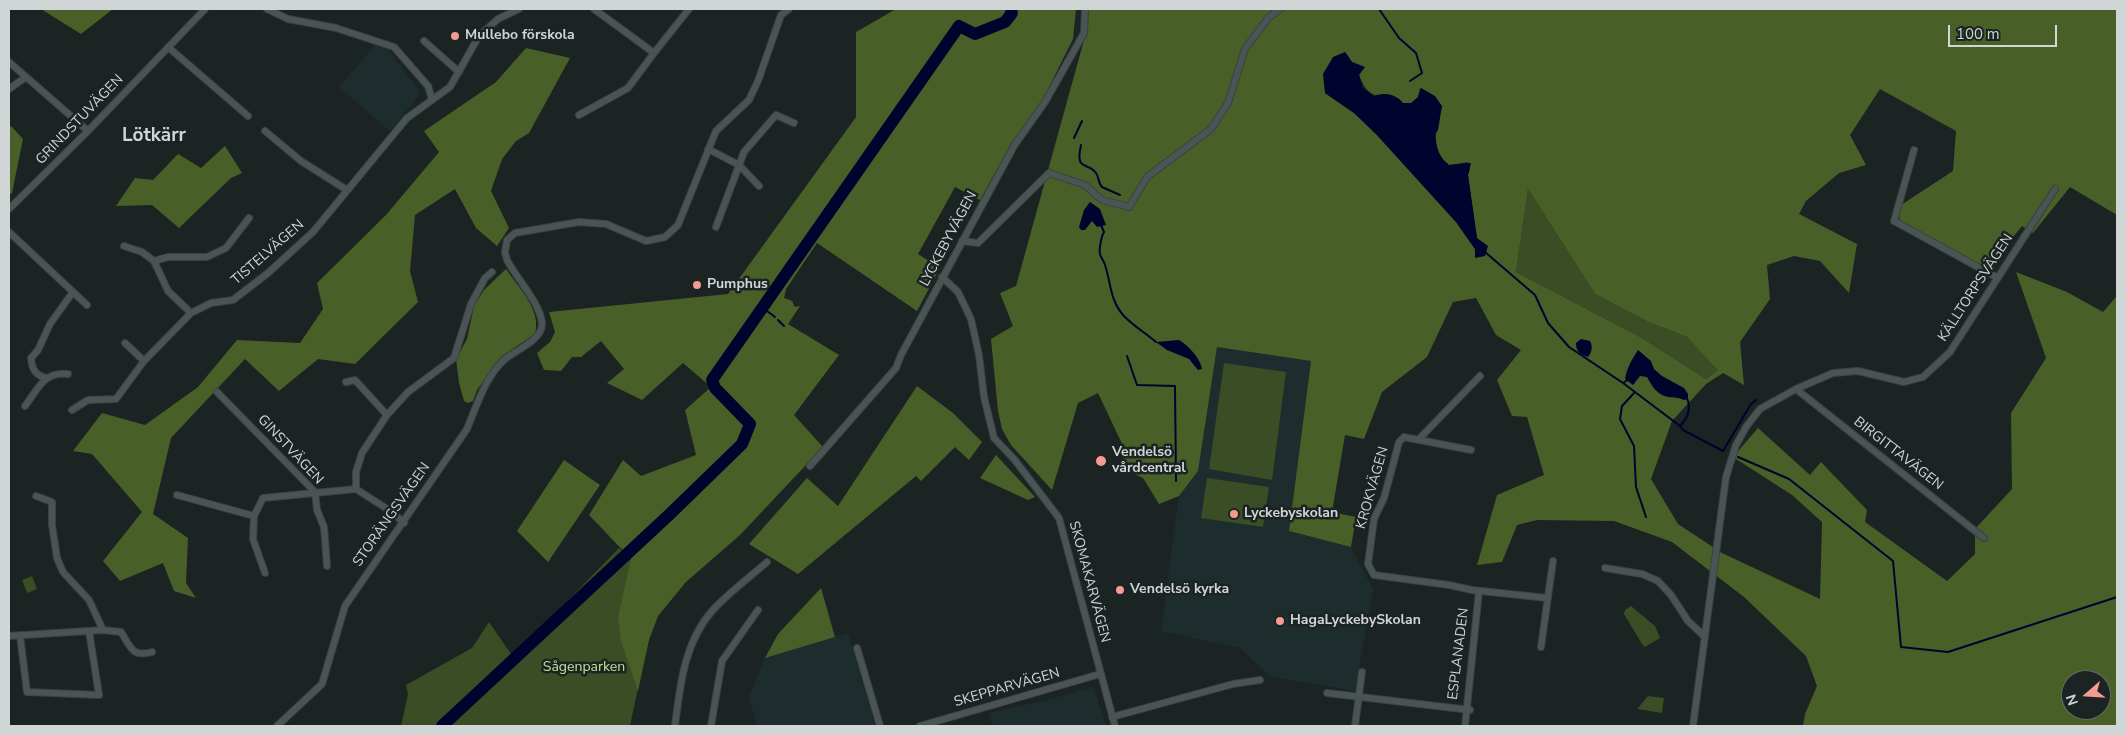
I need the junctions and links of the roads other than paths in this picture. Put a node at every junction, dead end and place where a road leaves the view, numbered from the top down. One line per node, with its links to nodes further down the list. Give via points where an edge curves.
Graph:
1 (205, 9): 10 (street, GRINDSTUVÄGEN)
2 (267, 9): 16 (street, via 288,19 336,28 394,47 428,86)
3 (519, 9): 13 (street, TISTELVÄGEN, via 498,19 478,36)
4 (594, 9): 11 (street)
5 (689, 9): 11 (street)
6 (789, 9): 22 (street, via 781,15 749,100 716,131)
7 (1085, 9): 32 (street, LYCKEBYVÄGEN, via 1084,33 1045,102 1014,146)
8 (1280, 9): 32 (street, via 1268,18 1245,49 1228,103 1211,129 1147,177 1129,207 1102,200 1085,185 1049,173 978,243)
9 (424, 41): 13 (street)
10 (168, 47): 17 (street); 20 (street, GRINDSTUVÄGEN)
11 (654, 53): 18 (street, via 628,88)
12 (9, 62): 14 (street)
13 (459, 72): 16 (street, TISTELVÄGEN, via 450,87)
14 (26, 77): 15 (street); 20 (street)
15 (9, 89)
16 (432, 99): 27 (street, TISTELVÄGEN, via 406,118)
17 (248, 116)
18 (579, 116)
19 (794, 123): 24 (street, via 776,115 744,152)
20 (88, 131): 28 (street, GRINDSTUVÄGEN)
21 (265, 131): 27 (street, via 301,161)
22 (708, 149): 24 (street); 60 (street, STORÄNGSVÄGEN, via 678,225 665,237 646,241 606,224 579,222 515,233 507,240 507,260 540,313 542,326 538,337 498,366 480,396 467,429)
23 (1914, 150): 37 (street, via 1894,221)
24 (739, 164): 25 (street); 30 (street)
25 (759, 186)
26 (2055, 189): 37 (street, KÄLLTORPSVÄGEN)
27 (347, 190): 40 (street, TISTELVÄGEN, via 313,232 268,273 233,300 210,303)
28 (9, 209)
29 (249, 218): 34 (street, via 226,248 220,251 206,257 168,257)
30 (716, 228)
31 (9, 232): 38 (street)
32 (962, 241): 36 (street, LYCKEBYVÄGEN)
33 (124, 246): 34 (street, via 142,252)
34 (154, 261): 40 (street, via 168,291)
35 (492, 272): 51 (street, via 470,304 454,358 408,392)
36 (942, 277): 54 (street, LYCKEBYVÄGEN, via 896,368); 79 (street, SKOMAKARVÄGEN, via 958,292 970,318 994,438 1058,518)
37 (1998, 278): 47 (street, KÄLLTORPSVÄGEN, via 1950,352 1923,377 1904,382 1858,371 1833,373)
38 (73, 292): 39 (street); 45 (street, via 31,358 34,371)
39 (87, 305)
40 (191, 313): 42 (street, TISTELVÄGEN)
41 (125, 343): 42 (street)
42 (144, 361): 50 (street, TISTELVÄGEN, via 116,399 88,400)
43 (68, 374): 45 (street, via 56,373)
44 (1480, 376): 52 (street)
45 (46, 378): 49 (street)
46 (346, 382): 51 (street, via 355,380)
47 (1796, 389): 61 (street, BIRGITTAVÄGEN); 74 (street, KÄLLTORPSVÄGEN, via 1760,408 1736,445 1726,477)
48 (217, 392): 56 (street, GINSTVÄGEN)
49 (25, 406)
50 (72, 410)
51 (387, 415): 55 (street, via 362,453 356,472)
52 (1419, 439): 53 (street, KROKVÄGEN); 67 (street, KROKVÄGEN, via 1404,437 1399,442 1384,498 1374,518 1368,564 1374,575)
53 (1471, 450)
54 (810, 466)
55 (356, 489): 56 (street); 60 (street)
56 (315, 492): 59 (street, via 263,498); 64 (street, GINSTVÄGEN, via 324,527)
57 (177, 495): 59 (street)
58 (36, 496): 70 (street, via 52,502 52,524 60,565 89,600)
59 (254, 516): 66 (street, via 253,539)
60 (404, 523): 85 (street, STORÄNGSVÄGEN, via 345,606 322,684)
61 (1984, 538)
62 (1553, 561): 68 (street)
63 (767, 562): 86 (street, via 712,611 695,636 685,662)
64 (327, 566)
65 (1605, 568): 74 (street, via 1642,574 1658,581)
66 (265, 574)
67 (1480, 591): 68 (street, ESPLANADEN); 83 (street, ESPLANADEN)
68 (1547, 598): 75 (street)
69 (758, 610): 87 (street, via 722,661)
70 (103, 630): 71 (street); 77 (street, via 121,632 134,652 141,656)
71 (89, 631): 73 (street); 73 (street, via 99,694 28,692)
72 (9, 636): 73 (street)
73 (20, 636)
74 (1704, 636): 93 (street, KÄLLTORPSVÄGEN)
75 (1542, 647)
76 (857, 648): 88 (street)
77 (152, 652)
78 (1362, 672): 82 (street)
79 (1100, 674): 84 (street, SKOMAKARVÄGEN); 89 (street, SKEPPARVÄGEN)
80 (1260, 680): 84 (street)
81 (1327, 693): 82 (street)
82 (1359, 697): 83 (street); 91 (street)
83 (1468, 710): 92 (street, ESPLANADEN)
84 (1112, 716): 90 (street, SKOMAKARVÄGEN)
85 (277, 726)
86 (675, 726)
87 (711, 726)
88 (880, 726)
89 (920, 726)
90 (1114, 726)
91 (1355, 726)
92 (1465, 726)
93 (1693, 726)

